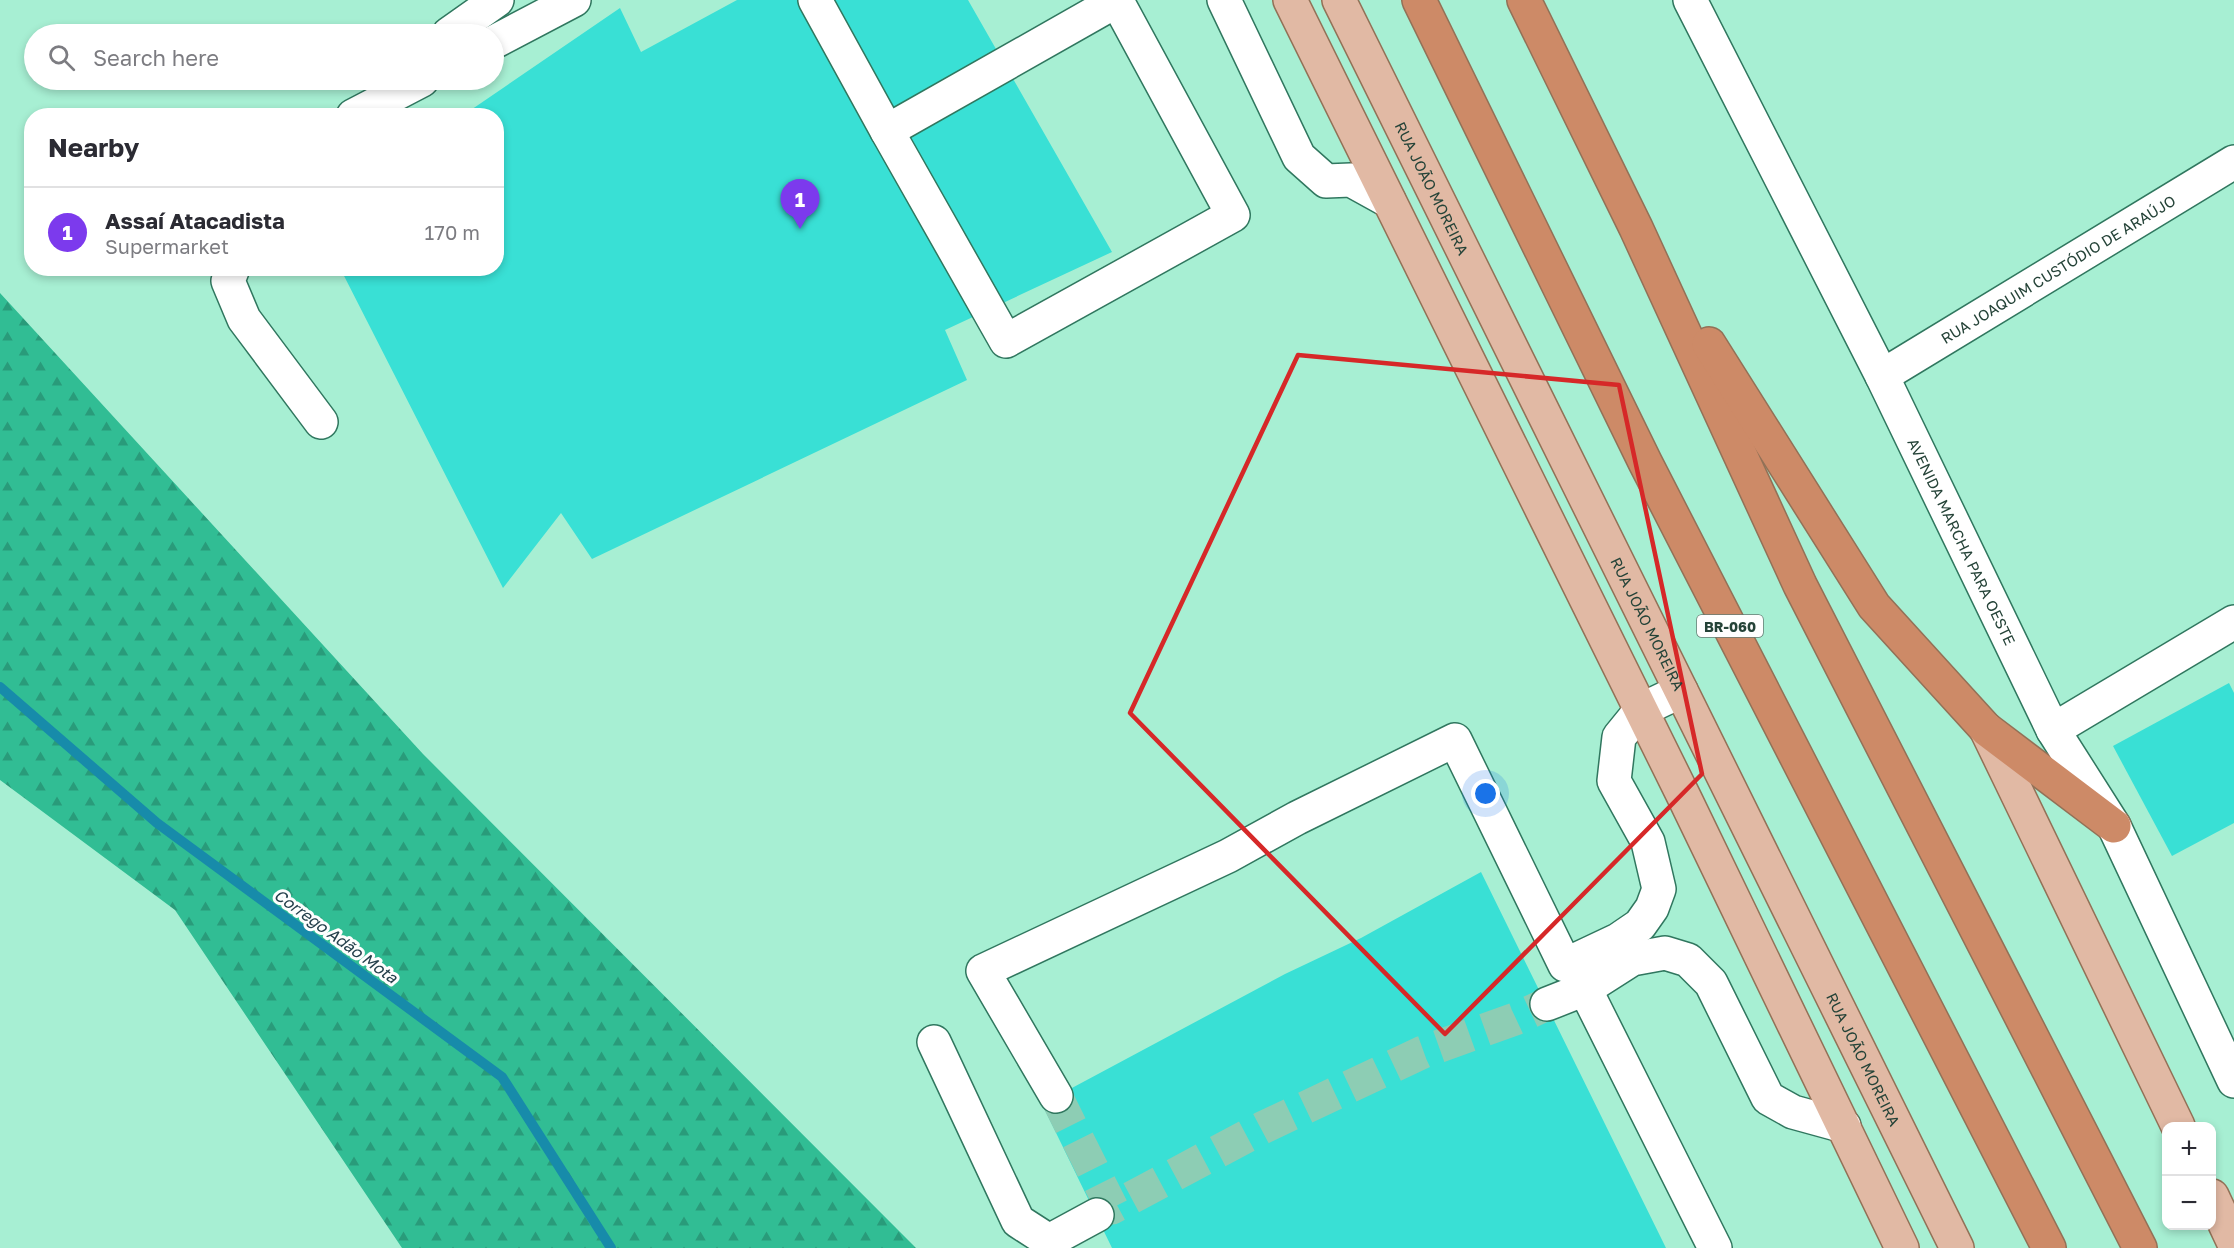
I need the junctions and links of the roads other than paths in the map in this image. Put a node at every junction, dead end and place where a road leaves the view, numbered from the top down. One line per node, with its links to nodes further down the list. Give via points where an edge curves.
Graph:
1 (497, 0): 11 (street)
2 (574, 0): 12 (street)
3 (815, 0): 17 (street)
4 (1118, 0): 17 (street); 17 (street, via 1233,214 1006,341)
5 (1224, 0): 19 (street, via 1299,157 1326,181 1351,180)
6 (1290, 0): 19 (main road)
7 (1339, 0): 25 (main road, RUA JOÃO MOREIRA)
8 (1419, 0): 44 (highway, BR-060, via 1645,462)
9 (1524, 0): 20 (highway)
10 (1691, 1): 22 (street, AVENIDA MARCHA PARA OESTE)
11 (463, 24)
12 (504, 37)
13 (373, 90): 15 (street)
14 (403, 90): 16 (street)
15 (348, 108)
16 (368, 108)
17 (887, 132)
18 (2234, 162): 22 (street, RUA JOAQUIM CUSTÓDIO DE ARAÚJO)
19 (1389, 201): 26 (main road)
20 (1636, 228): 27 (highway, via 1874,606); 45 (highway, via 1800,585)
21 (230, 276): 23 (street, via 228,281 244,319)
22 (1882, 376): 28 (street, AVENIDA MARCHA PARA OESTE)
23 (321, 422)
24 (2234, 622): 28 (street)
25 (1681, 691): 26 (street); 43 (main road, RUA JOÃO MOREIRA)
26 (1641, 710): 35 (street, via 1619,737 1614,781 1648,842 1659,889 1640,926 1565,965 1455,740 1228,856 983,971); 37 (main road)
27 (1986, 729): 29 (highway); 36 (main road)
28 (2053, 730): 29 (street, AVENIDA MARCHA PARA OESTE)
29 (2114, 826): 32 (street, AVENIDA MARCHA PARA OESTE)
30 (1585, 989): 31 (street); 37 (street, via 1632,959 1665,952 1688,960 1711,983 1768,1098 1793,1112); 41 (street)
31 (1547, 1004)
32 (2222, 1024): 34 (street, AVENIDA MARCHA PARA OESTE)
33 (934, 1042): 39 (street, via 1018,1221 1049,1241)
34 (2234, 1081)
35 (1056, 1096)
36 (2176, 1122)
37 (1844, 1126): 42 (main road)
38 (2216, 1206): 40 (main road)
39 (1097, 1215)
40 (2234, 1243)
41 (1715, 1248)
42 (1902, 1248)
43 (1956, 1248)
44 (2049, 1248)
45 (2140, 1248)

